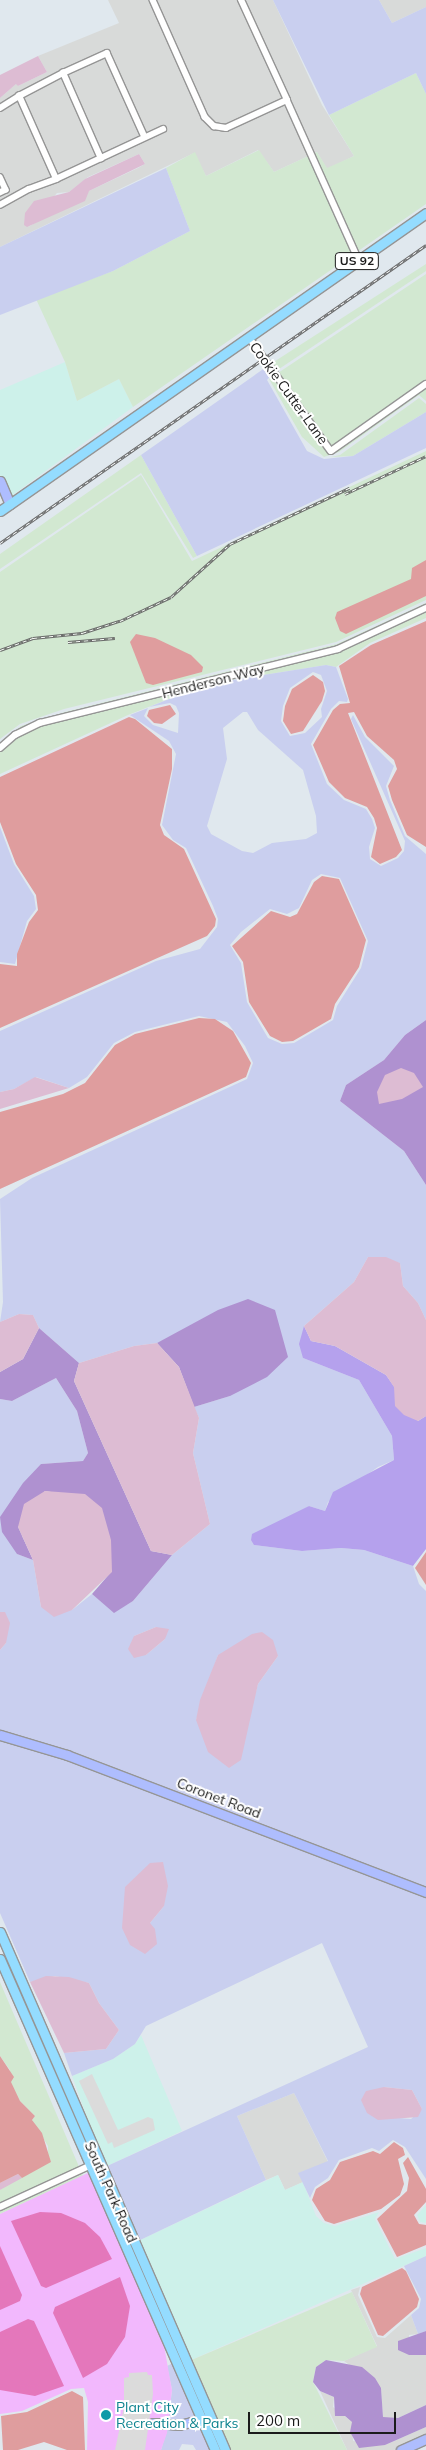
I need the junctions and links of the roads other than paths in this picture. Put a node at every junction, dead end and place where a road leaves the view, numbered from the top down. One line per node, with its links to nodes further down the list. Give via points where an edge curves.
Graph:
1 (153, 0): 5 (street, via 205,117 214,126 226,128)
2 (241, 0): 5 (street)
3 (63, 73): 4 (street); 8 (street, via 107,53); 9 (street)
4 (18, 96): 6 (street); 11 (street)
5 (287, 100): 16 (street)
6 (0, 108)
7 (163, 129): 8 (street)
8 (145, 137): 9 (street)
9 (101, 158): 11 (street)
10 (0, 177): 12 (street)
11 (56, 179): 13 (street, via 29,188)
12 (3, 192): 13 (street)
13 (12, 200): 14 (street)
14 (0, 205)
15 (426, 213): 16 (main road, US 92)
16 (359, 260): 17 (main road, US 92)
17 (249, 337): 18 (street, Cookie Cutter Lane, via 331,451); 20 (main road, US 92)
18 (426, 384)
19 (0, 481): 20 (street)
20 (10, 504): 21 (main road, US 92)
21 (0, 511)
22 (426, 608): 23 (street, Henderson Way, via 338,649 40,723 15,735)
23 (0, 748)
24 (0, 1735): 25 (street, Coronet Road, via 46,1748)
25 (426, 1892)
26 (0, 1932): 28 (main road, South Park Road)
27 (0, 1959): 28 (main road, South Park Road, via 76,2133)
28 (94, 2164): 29 (street); 30 (main road, South Park Road)
29 (0, 2207)
30 (127, 2239): 31 (main road, South Park Road, via 171,2351); 31 (main road, South Park Road, via 165,2330 176,2339)
31 (207, 2418): 32 (street, via 179,2425); 34 (main road, South Park Road); 35 (main road, South Park Road)
32 (153, 2422)
33 (426, 2439): 36 (street)
34 (215, 2450)
35 (225, 2450)
36 (401, 2450)

